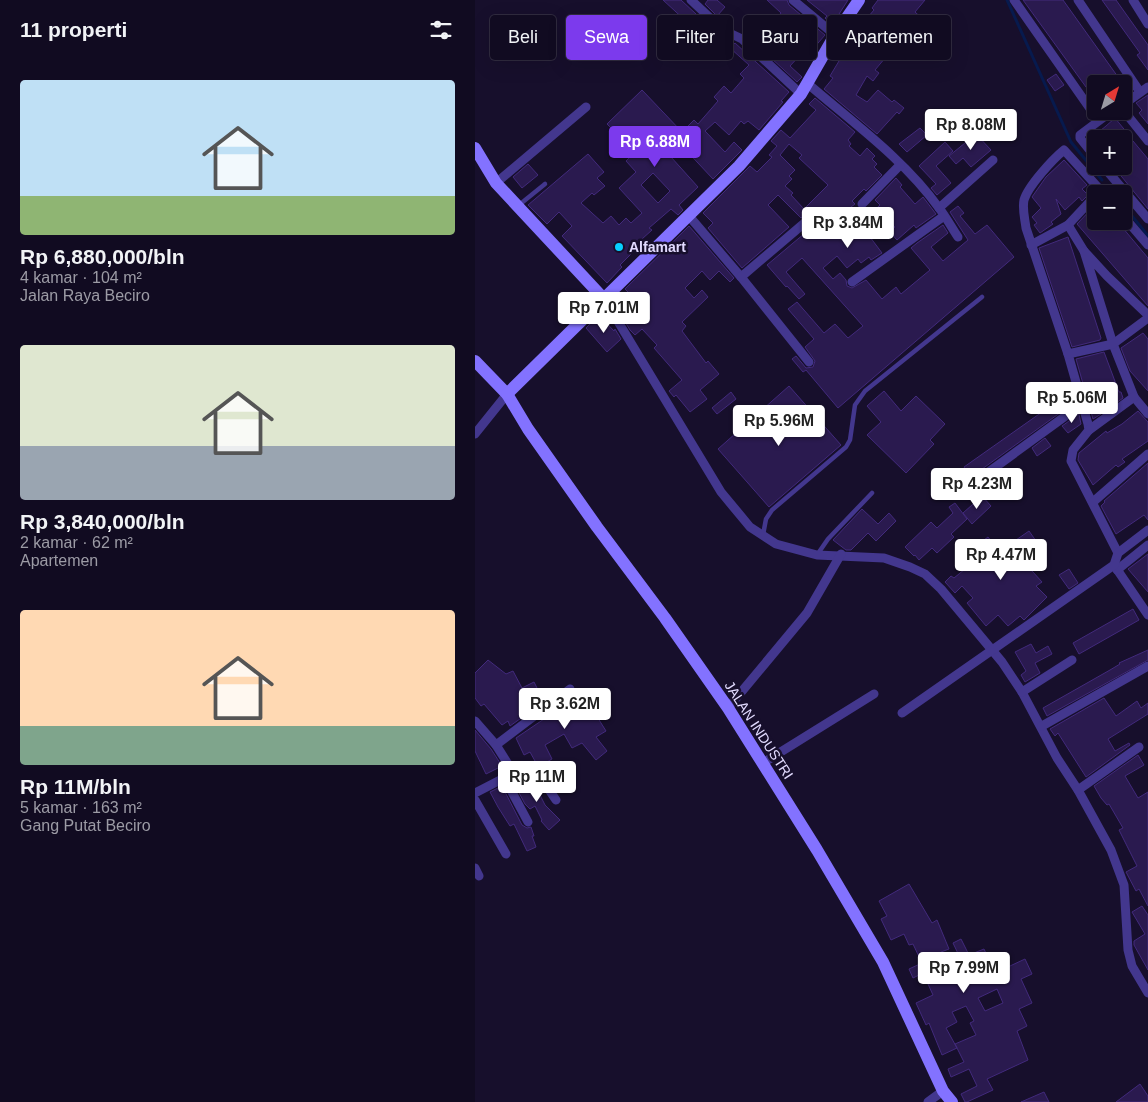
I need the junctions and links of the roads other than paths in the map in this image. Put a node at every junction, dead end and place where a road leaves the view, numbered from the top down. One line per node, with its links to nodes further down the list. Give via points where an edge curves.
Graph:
1 (691, 0): 12 (street, via 721,28 741,39)
2 (793, 0): 9 (street)
3 (859, 0): 7 (street)
4 (1014, 0): 15 (street)
5 (1078, 0): 13 (street)
6 (1133, 0): 8 (street)
7 (849, 15)
8 (1148, 24)
9 (827, 28)
10 (827, 49): 12 (street)
11 (1148, 86): 13 (street)
12 (804, 88): 23 (street); 33 (street, via 739,166)
13 (1140, 92): 14 (street)
14 (1133, 97)
15 (1087, 104)
16 (586, 107): 25 (street)
17 (1098, 120): 20 (street, via 1080,135)
18 (1131, 120): 19 (street)
19 (1148, 141)
20 (1087, 147)
21 (475, 148): 25 (street)
22 (993, 160): 31 (street)
23 (900, 165): 28 (street); 31 (street)
24 (1111, 175): 34 (street)
25 (496, 183): 30 (street)
26 (545, 184): 30 (lane)
27 (1093, 185): 38 (street, via 1066,150 1062,152 1031,186 1025,200 1025,228)
28 (862, 204)
29 (1087, 205): 35 (street)
30 (518, 206): 44 (street)
31 (942, 212): 37 (street); 42 (street)
32 (815, 214): 41 (street)
33 (689, 216): 41 (street); 44 (street)
34 (1148, 219)
35 (1067, 225): 38 (street); 40 (street)
36 (1132, 226): 39 (street)
37 (959, 237)
38 (1031, 245): 47 (street)
39 (1148, 245)
40 (1084, 251): 45 (street); 46 (street)
41 (741, 277): 49 (street)
42 (852, 282)
43 (981, 297): 61 (lane, via 865,391 855,405 847,446 772,510 766,519)
44 (605, 300): 50 (street); 61 (street, via 721,492 750,527)
45 (1148, 317): 46 (street)
46 (1113, 344): 47 (street); 51 (street)
47 (1068, 354): 52 (street)
48 (475, 361): 50 (street, JALAN INDUSTRI)
49 (809, 362)
50 (507, 394): 55 (street); 74 (street, JALAN INDUSTRI, via 528,429)
51 (1133, 398): 53 (street); 54 (street)
52 (1082, 404): 54 (street); 57 (street)
53 (1148, 414)
54 (1089, 430): 59 (street, via 1073,450 1071,461)
55 (475, 434)
56 (1148, 454): 59 (street)
57 (968, 486)
58 (873, 493): 65 (lane, via 828,539)
59 (1093, 502): 63 (street)
60 (1148, 530): 63 (street)
61 (763, 535): 65 (street, via 776,544)
62 (1148, 545): 66 (street)
63 (1118, 553): 66 (street)
64 (841, 554): 65 (street); 68 (street, via 884,558 925,574); 74 (street, via 807,613)
65 (817, 555)
66 (1116, 568): 67 (street); 68 (street)
67 (1147, 611)
68 (993, 650): 72 (street); 75 (street)
69 (1072, 660): 72 (street)
70 (1148, 666): 77 (street)
71 (570, 689): 78 (street)
72 (1022, 692): 77 (street)
73 (874, 694): 80 (street)
74 (728, 708): 80 (street, JALAN INDUSTRI)
75 (902, 713)
76 (475, 721): 78 (street)
77 (1042, 726): 83 (street, via 1057,758)
78 (496, 745): 81 (street)
79 (1139, 747): 83 (street)
80 (763, 764): 90 (street, JALAN INDUSTRI, via 883,962)
81 (513, 772): 82 (street); 86 (street, via 535,768)
82 (505, 779): 84 (street); 87 (street)
83 (1078, 790): 89 (street, via 1111,850 1124,885 1131,966)
84 (475, 793)
85 (475, 800): 88 (street)
86 (556, 800)
87 (528, 822)
88 (506, 854)
89 (1148, 993)
90 (943, 1091): 91 (street); 92 (street, JALAN INDUSTRI)
91 (928, 1102)
92 (952, 1102)

